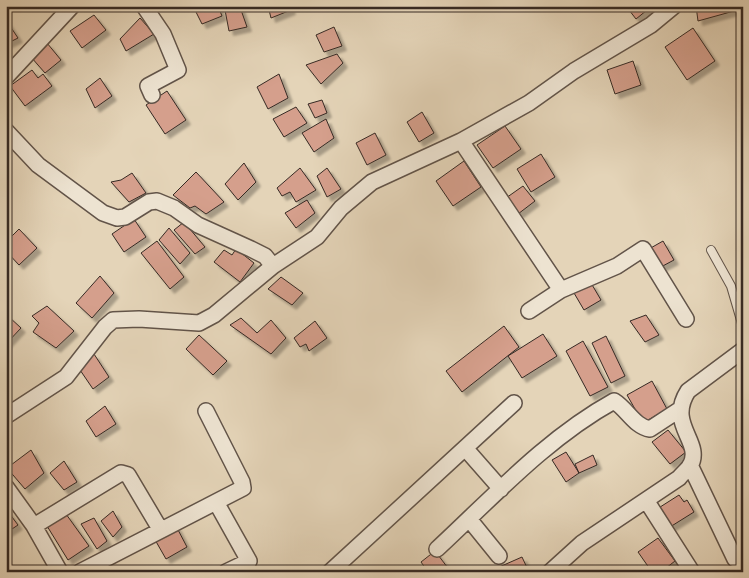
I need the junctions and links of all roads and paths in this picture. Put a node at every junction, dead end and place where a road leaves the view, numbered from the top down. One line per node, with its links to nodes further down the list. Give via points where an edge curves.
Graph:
1 (72, 6): 4 (street)
2 (144, 6): 5 (street, via 163,34 178,70 148,86)
3 (674, 6): 7 (street, via 651,25 574,71 529,103)
4 (6, 77)
5 (152, 94)
6 (7, 132): 9 (street, via 38,165 112,217 125,216 157,201 174,208 198,225 265,256)
7 (461, 141): 9 (street, via 372,182 341,208 317,237); 10 (street)
8 (712, 250): 13 (lane, via 731,286)
9 (273, 266): 18 (street, via 228,306 199,323 138,318 113,320 66,377)
10 (561, 290): 11 (street); 12 (street, via 617,266 642,249)
11 (529, 311)
12 (686, 319)
13 (743, 327)
14 (743, 350): 16 (street, via 688,391)
15 (514, 403): 19 (street)
16 (679, 410): 20 (street, via 691,443 693,455); 22 (street, via 650,429 638,424 614,401 560,436)
17 (206, 411): 24 (street, via 243,488)
18 (6, 416)
19 (465, 448): 22 (street); 35 (street)
20 (690, 465): 23 (street, via 679,478); 29 (street, via 735,559)
21 (6, 487): 26 (street)
22 (501, 489): 25 (street)
23 (646, 500): 36 (street, via 582,543); 37 (street)
24 (216, 502): 27 (street); 31 (street)
25 (470, 519): 28 (street); 30 (street)
26 (34, 526): 27 (street, via 121,473 128,475); 32 (street)
27 (160, 529): 33 (street)
28 (437, 549)
29 (743, 555)
30 (499, 556)
31 (251, 566): 34 (street)
32 (60, 572)
33 (80, 572)
34 (226, 572)
35 (330, 572)
36 (550, 572)
37 (692, 572)

